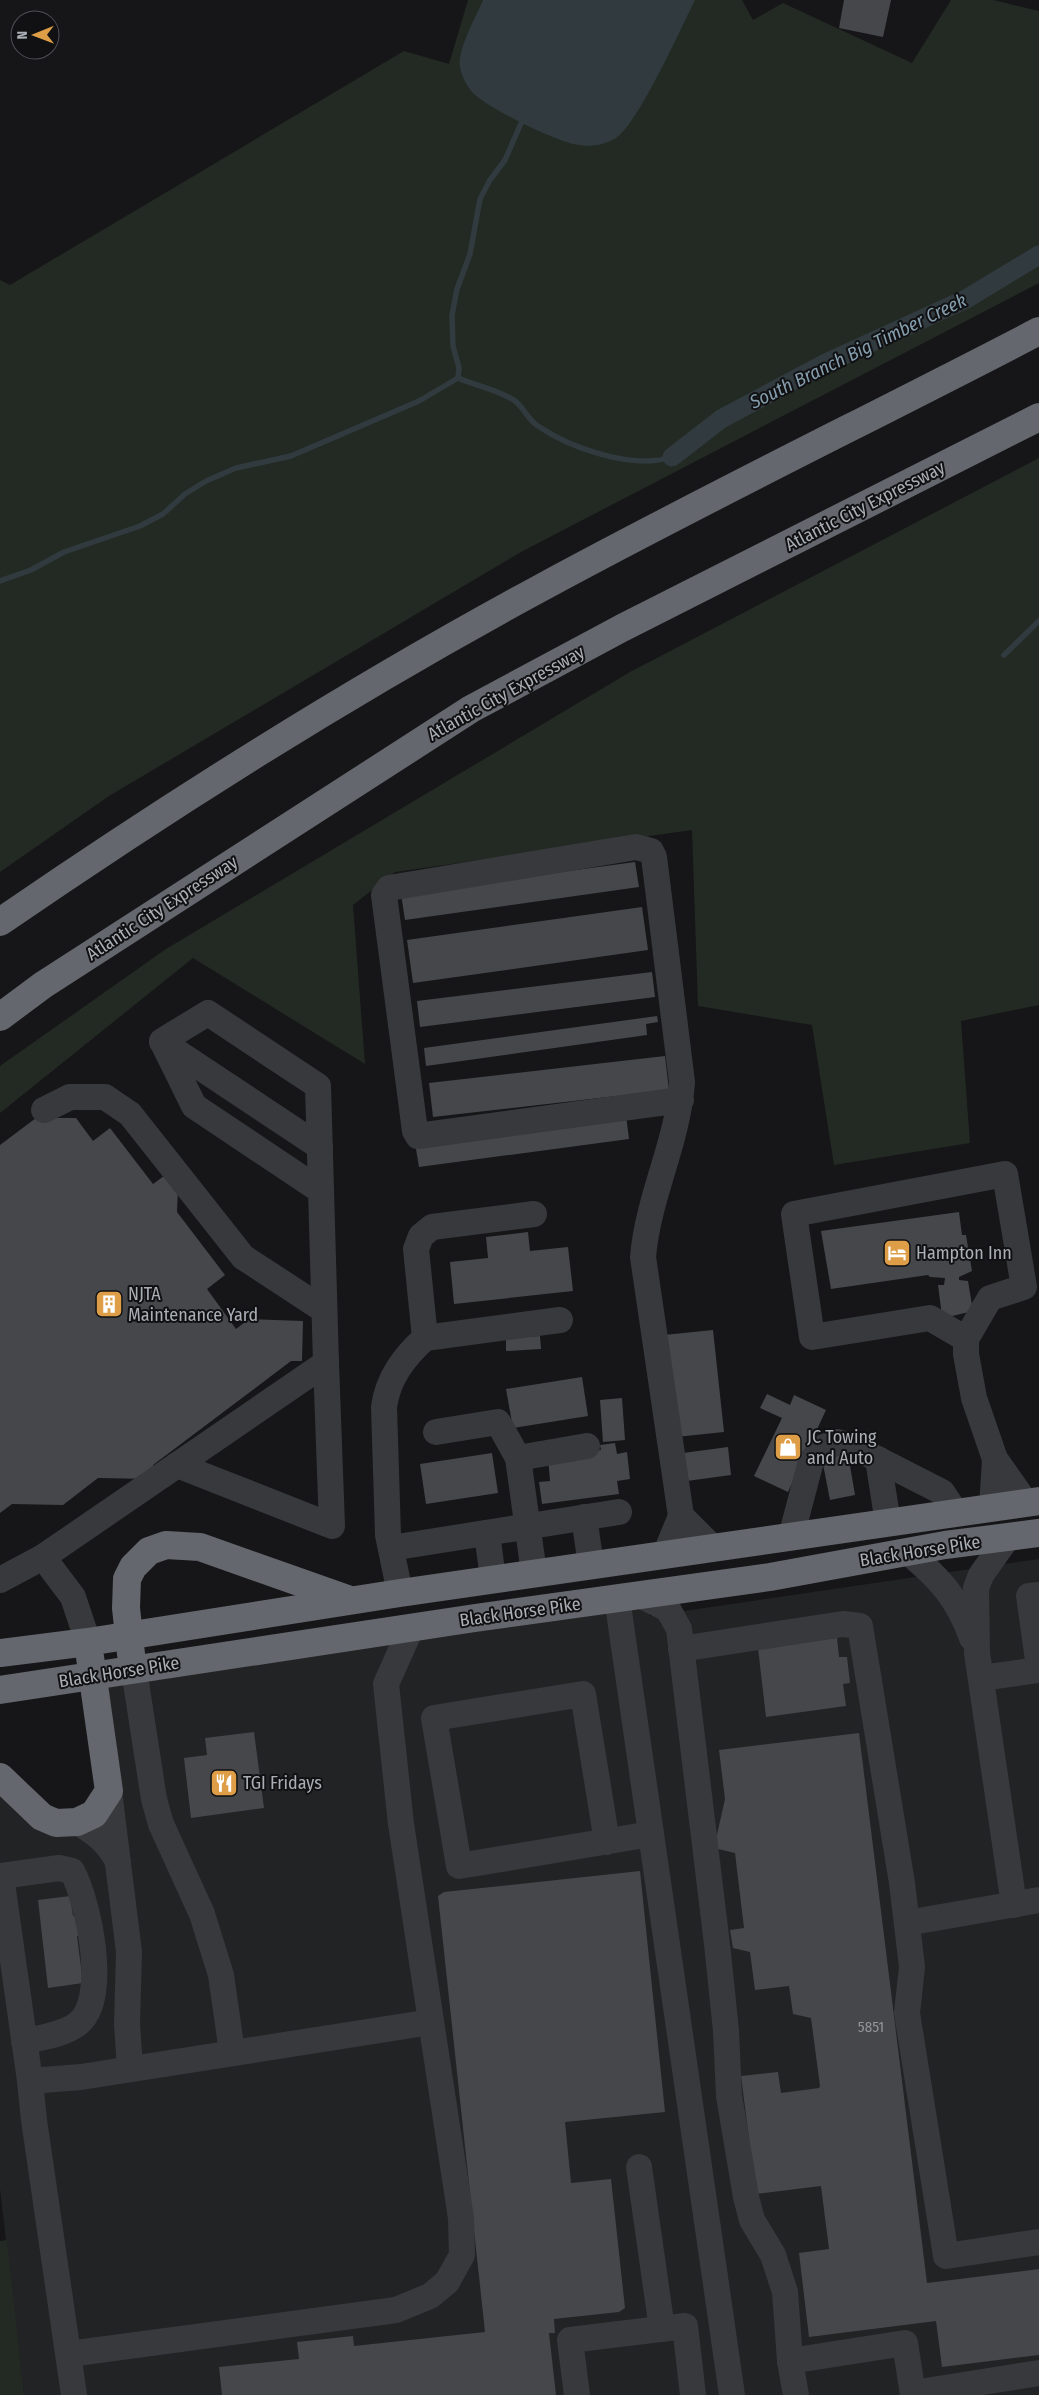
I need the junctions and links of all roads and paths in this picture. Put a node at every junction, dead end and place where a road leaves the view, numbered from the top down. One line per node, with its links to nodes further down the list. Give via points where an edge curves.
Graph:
1 (1039, 331): 3 (highway, via 536,591 393,672 186,800)
2 (1039, 417): 4 (highway, Atlantic City Expressway, via 622,628 471,709)
3 (0, 922)
4 (44, 985): 5 (highway, Atlantic City Expressway); 6 (highway)
5 (0, 1017)
6 (0, 1021)
7 (162, 1041): 10 (lane); 10 (lane, via 208,1013 318,1086); 11 (lane, via 194,1106)
8 (681, 1100): 8 (lane, via 682,1082 654,857 650,851 636,847 386,891 385,904 418,1136); 28 (lane, via 645,1231 642,1257)
9 (44, 1110): 13 (lane, via 70,1097 105,1097 130,1114 243,1257)
10 (320, 1147): 11 (lane)
11 (321, 1190): 13 (lane)
12 (534, 1214): 15 (lane, via 432,1227 421,1236 416,1248)
13 (324, 1310): 17 (lane)
14 (560, 1320): 15 (lane)
15 (425, 1338): 36 (lane, via 410,1351 387,1390 384,1417)
16 (966, 1339): 16 (lane, via 990,1298 1024,1287 1005,1174 794,1214 812,1337 930,1318); 21 (lane, via 974,1398)
17 (326, 1363): 23 (lane); 23 (lane, via 332,1526)
18 (436, 1432): 20 (lane, via 498,1422)
19 (587, 1446): 20 (lane)
20 (518, 1458): 31 (lane)
21 (995, 1458): 24 (lane); 25 (lane)
22 (878, 1459): 27 (lane, via 942,1492); 30 (lane); 34 (lane, via 837,1442 824,1447 811,1461)
23 (177, 1464): 40 (lane)
24 (1032, 1502): 25 (highway, Black Horse Pike)
25 (992, 1508): 27 (highway, Black Horse Pike)
26 (619, 1512): 29 (lane)
27 (956, 1513): 30 (highway, Black Horse Pike)
28 (681, 1516): 37 (lane); 39 (lane)
29 (584, 1517): 31 (lane); 41 (lane)
30 (888, 1523): 34 (highway, Black Horse Pike)
31 (528, 1526): 32 (lane); 42 (lane)
32 (487, 1533): 36 (lane); 43 (lane)
33 (1039, 1533): 35 (highway, Black Horse Pike)
34 (791, 1537): 37 (highway, Black Horse Pike)
35 (1008, 1537): 38 (highway, Black Horse Pike); 54 (lane, via 981,1575 976,1588)
36 (391, 1548): 45 (lane)
37 (713, 1548): 39 (highway, Black Horse Pike)
38 (908, 1552): 47 (highway, Black Horse Pike, via 770,1577); 54 (lane, via 938,1578 954,1598 966,1620)
39 (665, 1555): 41 (highway, Black Horse Pike)
40 (43, 1557): 44 (lane); 51 (lane, via 73,1597)
41 (591, 1565): 42 (highway, Black Horse Pike)
42 (534, 1574): 43 (highway, Black Horse Pike)
43 (494, 1579): 45 (highway, Black Horse Pike)
44 (0, 1580)
45 (400, 1593): 48 (highway, Black Horse Pike)
46 (1039, 1595): 55 (lane, via 1029,1596)
47 (628, 1596): 49 (highway, Black Horse Pike); 52 (lane, via 668,1610 679,1629); 62 (lane)
48 (351, 1600): 50 (highway, Black Horse Pike); 50 (highway, via 200,1547 166,1545 149,1551 133,1567 127,1579)
49 (411, 1628): 56 (highway, Black Horse Pike); 67 (lane, via 386,1684 401,1824)
50 (128, 1636): 51 (highway, Black Horse Pike); 56 (highway)
51 (88, 1642): 53 (highway, Black Horse Pike); 57 (highway)
52 (681, 1649): 66 (lane, via 843,1624 860,1626); 76 (lane, via 718,1953 729,2096 752,2220 773,2255 785,2292)
53 (0, 1652)
54 (979, 1666): 55 (lane); 65 (lane)
55 (1039, 1668)
56 (134, 1670): 57 (highway, Black Horse Pike); 69 (lane, via 154,1799 172,1850 202,1914 221,1974)
57 (92, 1676): 58 (highway, Black Horse Pike); 60 (highway)
58 (0, 1690)
59 (0, 1777): 61 (highway, via 42,1817 56,1823)
60 (109, 1791): 61 (highway, via 94,1814); 64 (lane)
61 (77, 1822): 64 (lane, via 98,1834 111,1848)
62 (651, 1834): 63 (lane); 82 (lane)
63 (607, 1842): 63 (lane, via 459,1866 434,1718 583,1694)
64 (121, 1867): 70 (lane, via 129,1952 127,2024)
65 (1027, 1902): 66 (lane)
66 (907, 1922): 73 (lane, via 912,1967 908,2013 946,2256)
67 (432, 2022): 69 (lane); 75 (lane, via 461,2218 462,2255 447,2282 430,2296 396,2310)
68 (24, 2042): 68 (lane, via 77,2025 89,2007 94,1978 93,1952 85,1904 72,1870 60,1868 1,1876); 71 (lane)
69 (232, 2052): 70 (lane)
70 (130, 2068): 71 (lane)
71 (30, 2081): 75 (lane)
72 (639, 2167): 74 (lane)
73 (1039, 2242)
74 (662, 2329): 80 (lane, via 570,2340); 81 (lane, via 686,2326)
75 (69, 2354): 79 (lane)
76 (790, 2361): 78 (lane, via 905,2343); 83 (lane)
77 (1039, 2373): 78 (lane)
78 (913, 2394)
79 (74, 2395)
80 (576, 2395)
81 (693, 2395)
82 (732, 2395)
83 (796, 2395)

